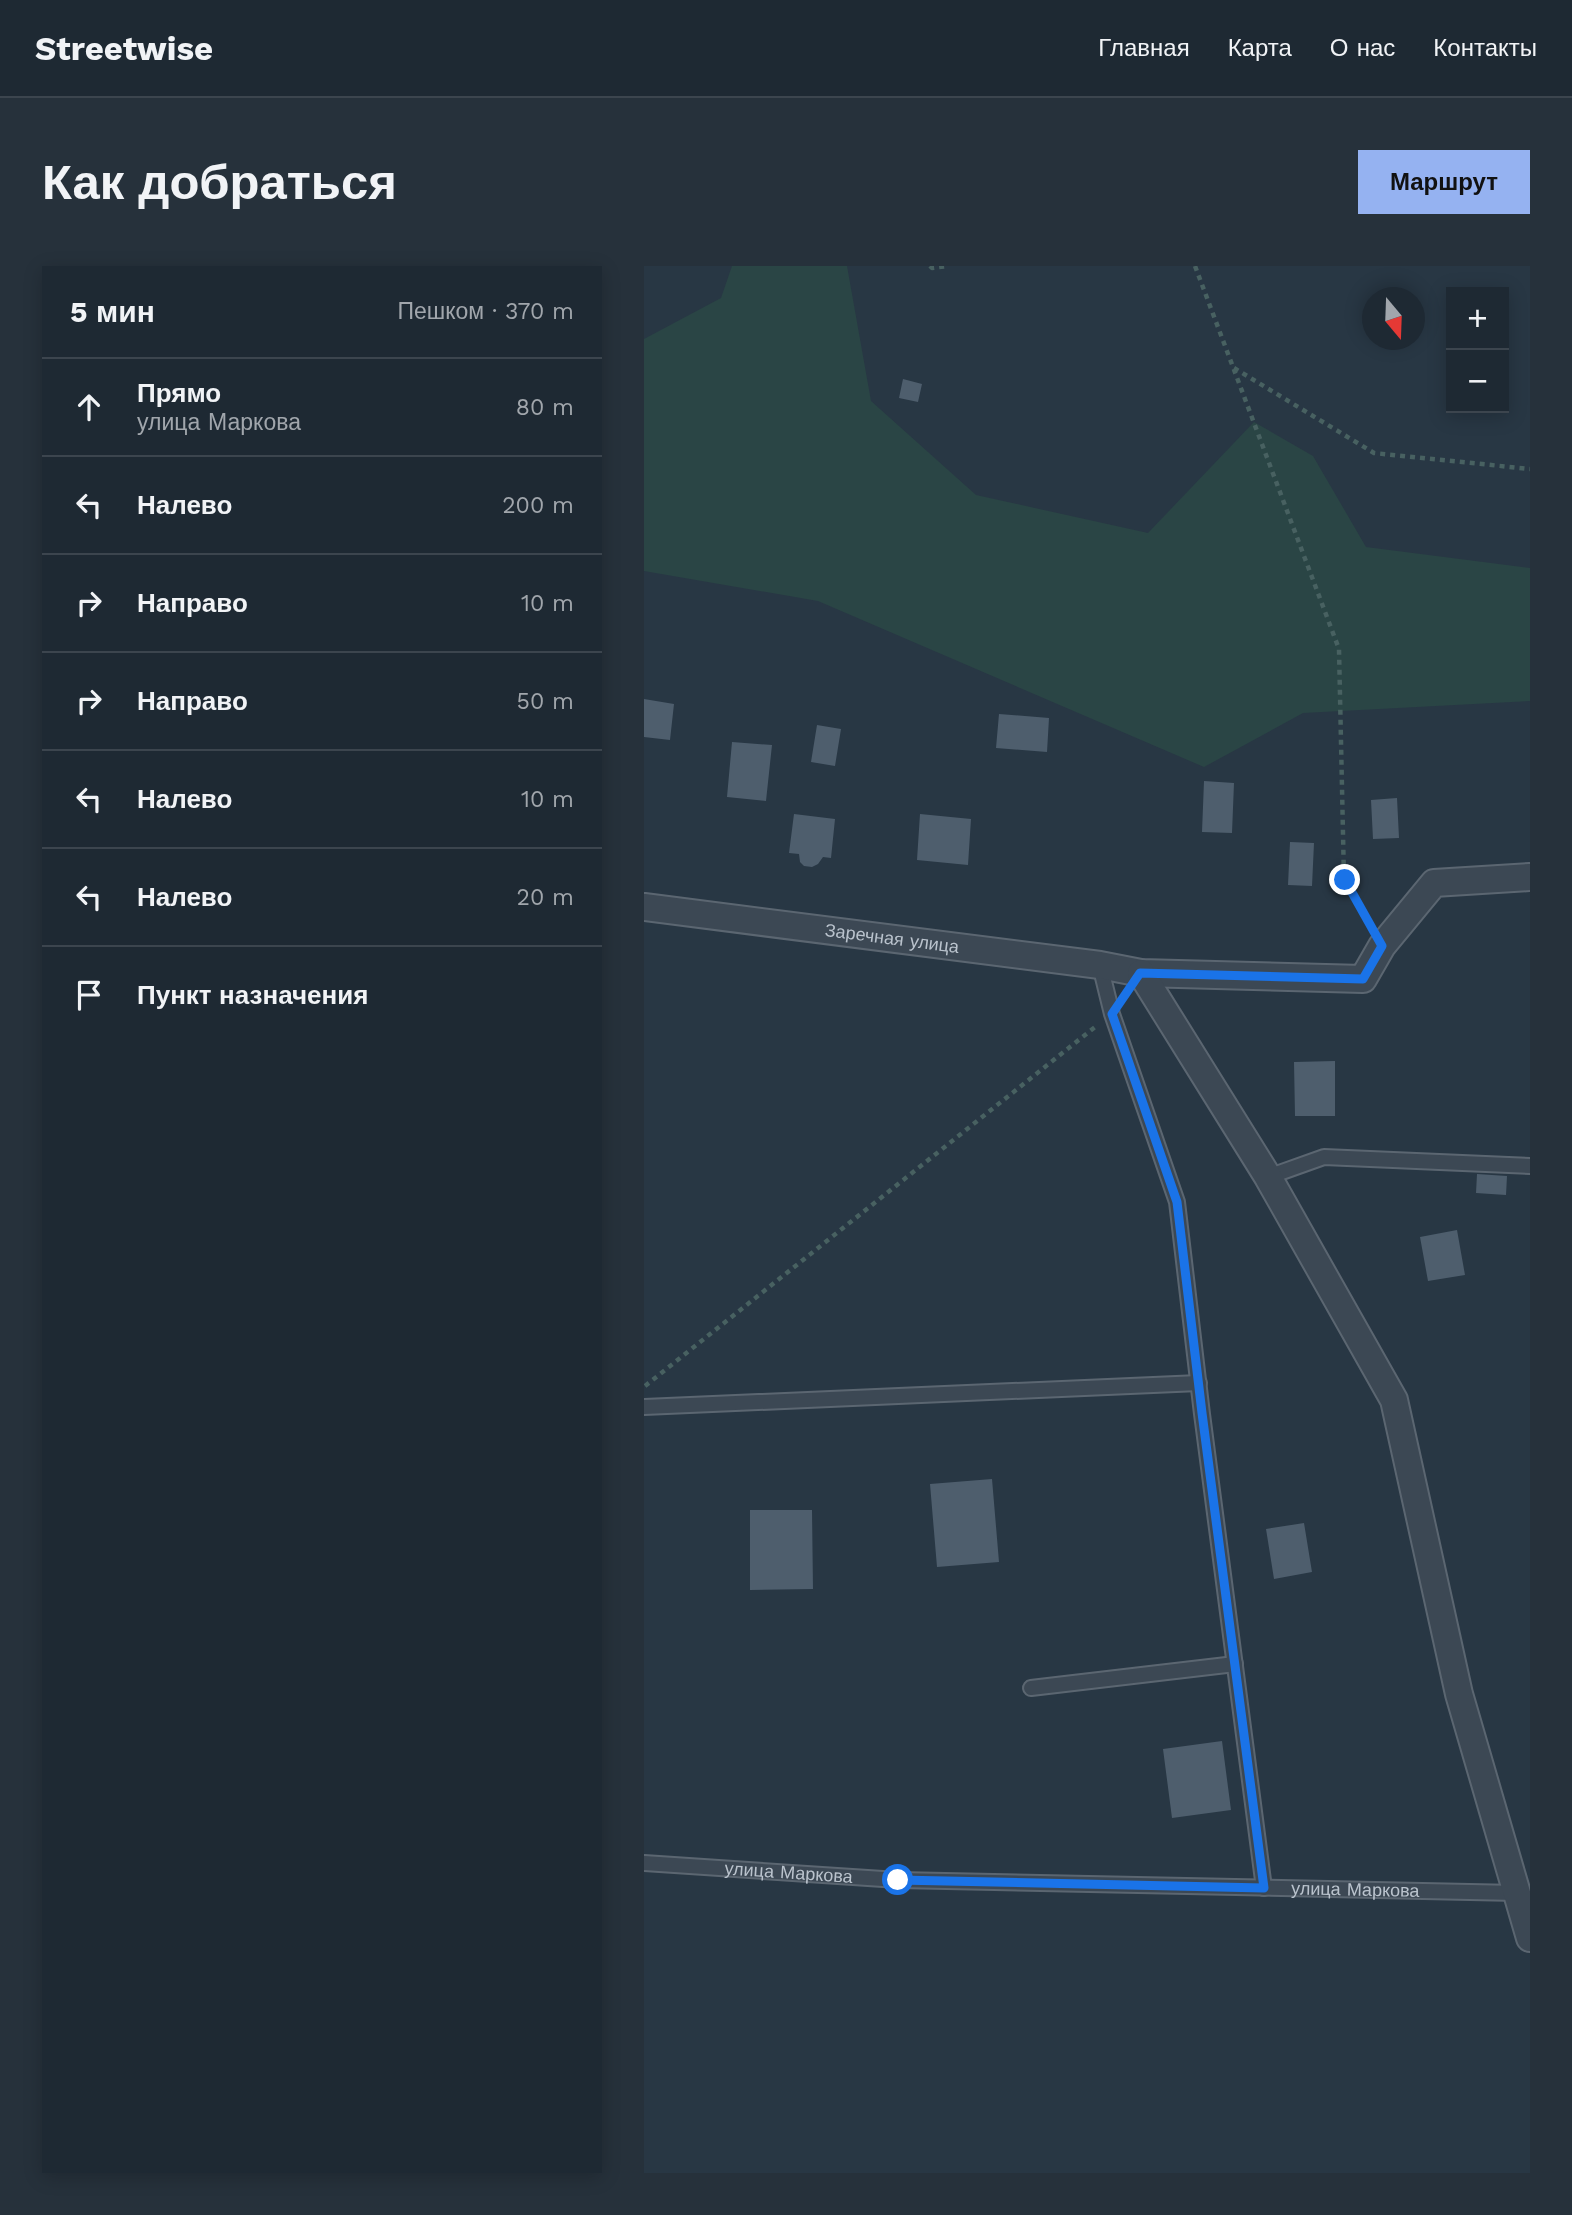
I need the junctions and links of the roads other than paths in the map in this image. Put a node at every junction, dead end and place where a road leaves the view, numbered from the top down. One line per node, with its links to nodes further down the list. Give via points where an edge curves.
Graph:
1 (1530, 877): 4 (street, Заречная улица, via 1434,883 1382,946 1363,979)
2 (644, 907): 3 (street, Заречная улица)
3 (1100, 965): 4 (street, Заречная улица); 7 (lane, via 1112,1014 1177,1202)
4 (1140, 973): 6 (street)
5 (1530, 1166): 6 (lane, via 1324,1157)
6 (1268, 1177): 13 (street, via 1394,1400 1459,1694)
7 (1199, 1383): 8 (lane); 9 (lane)
8 (644, 1407)
9 (1235, 1664): 10 (lane); 12 (lane)
10 (1031, 1688)
11 (644, 1863): 12 (lane, улица Маркова, via 898,1880)
12 (1264, 1888): 13 (lane, улица Маркова)
13 (1517, 1894): 14 (street)
14 (1530, 1938)

